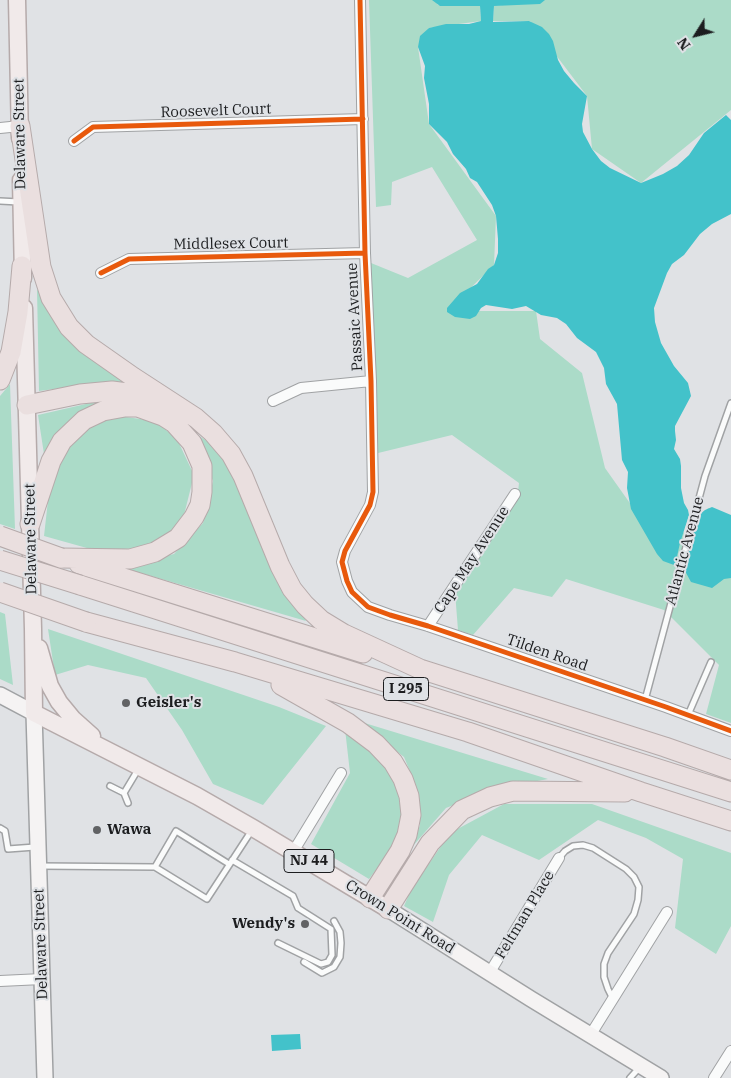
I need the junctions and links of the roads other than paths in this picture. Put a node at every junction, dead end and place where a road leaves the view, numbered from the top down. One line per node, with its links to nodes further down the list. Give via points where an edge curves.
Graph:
1 (18, 0): 4 (main road, Delaware Street)
2 (360, 0): 3 (street, Passaic Avenue)
3 (363, 118): 6 (street, Roosevelt Court, via 93,127); 9 (street, Passaic Avenue)
4 (20, 126): 5 (street); 8 (main road, Delaware Street); 14 (highway, via 41,267 51,298 69,327 86,344)
5 (0, 128)
6 (74, 141)
7 (0, 201): 8 (lane)
8 (22, 203): 10 (main road, Delaware Street)
9 (365, 253): 11 (street, Middlesex Court, via 129,259); 13 (street, Passaic Avenue)
10 (22, 266): 12 (highway, via 12,344); 17 (main road, Delaware Street)
11 (101, 273)
12 (0, 380)
13 (371, 381): 15 (street, via 301,388); 24 (street, Passaic Avenue, via 373,492 370,505 342,562 347,581)
14 (166, 399): 17 (highway, via 112,391); 29 (highway, via 202,423 231,454 280,566 292,590 305,605 344,634)
15 (273, 401)
16 (731, 403): 31 (lane, Atlantic Avenue, via 705,476)
17 (27, 405): 19 (main road, Delaware Street)
18 (515, 494): 25 (street, Cape May Avenue)
19 (30, 524): 21 (highway, via 51,461 62,441 84,420 103,411 138,407 174,423 192,443 202,466 200,505 178,538 155,552 130,559); 26 (main road, Delaware Street)
20 (0, 536): 21 (highway, bridge)
21 (61, 558): 29 (highway, via 357,652)
22 (0, 560): 41 (highway, I 295, bridge)
23 (0, 592): 27 (highway, I 295, bridge, via 86,622)
24 (357, 597): 25 (street, Tilden Road, via 368,606)
25 (428, 626): 31 (street, Tilden Road)
26 (33, 628): 32 (main road, Delaware Street); 35 (main road, via 50,686 59,702)
27 (235, 662): 40 (highway, I 295, via 468,732); 53 (highway, via 348,723 376,744 398,770 409,796 411,815 407,835)
28 (711, 662): 33 (lane)
29 (410, 665): 37 (highway)
30 (0, 695): 32 (main road, Crown Point Road / NJ 44)
31 (645, 700): 33 (street, Tilden Road)
32 (34, 713): 35 (main road, Crown Point Road / NJ 44); 47 (main road, Delaware Street)
33 (688, 716): 34 (street, Tilden Road)
34 (731, 731)
35 (107, 750): 36 (main road, Crown Point Road / NJ 44)
36 (140, 766): 42 (lane); 46 (main road, Crown Point Road / NJ 44)
37 (731, 770)
38 (341, 773): 48 (street)
39 (110, 786): 42 (lane)
40 (641, 792): 44 (highway, I 295); 54 (highway, via 513,791 490,797 462,810 443,828)
41 (731, 792)
42 (124, 793): 43 (lane)
43 (128, 803)
44 (731, 821)
45 (0, 828): 47 (lane, via 5,831 8,849)
46 (253, 828): 48 (main road, Crown Point Road / NJ 44); 50 (lane)
47 (38, 847): 51 (main road, Delaware Street)
48 (293, 852): 53 (main road, Crown Point Road / NJ 44)
49 (559, 858): 59 (street, Feltman Place); 62 (lane, via 573,846 593,848 626,869 639,887 634,914 604,964 604,977)
50 (231, 862): 52 (lane, via 176,831); 52 (lane, via 207,899); 57 (lane, via 293,896 298,908 331,929 332,955 328,962 321,964)
51 (39, 866): 52 (lane); 60 (main road, Delaware Street)
52 (155, 867)
53 (370, 898): 54 (main road, Crown Point Road / NJ 44)
54 (388, 909): 59 (main road, Crown Point Road / NJ 44)
55 (667, 912): 62 (street)
56 (334, 921): 58 (lane, via 341,943 340,957 334,967 322,973)
57 (278, 943)
58 (304, 962)
59 (490, 972): 63 (main road, Crown Point Road / NJ 44)
60 (42, 979): 61 (street); 66 (main road, Delaware Street)
61 (0, 981)
62 (613, 999): 63 (street)
63 (591, 1034): 65 (main road, Crown Point Road / NJ 44)
64 (731, 1051): 69 (street)
65 (641, 1065): 67 (lane); 68 (main road, Crown Point Road / NJ 44)
66 (45, 1078)
67 (630, 1078)
68 (661, 1078)
69 (714, 1078)

